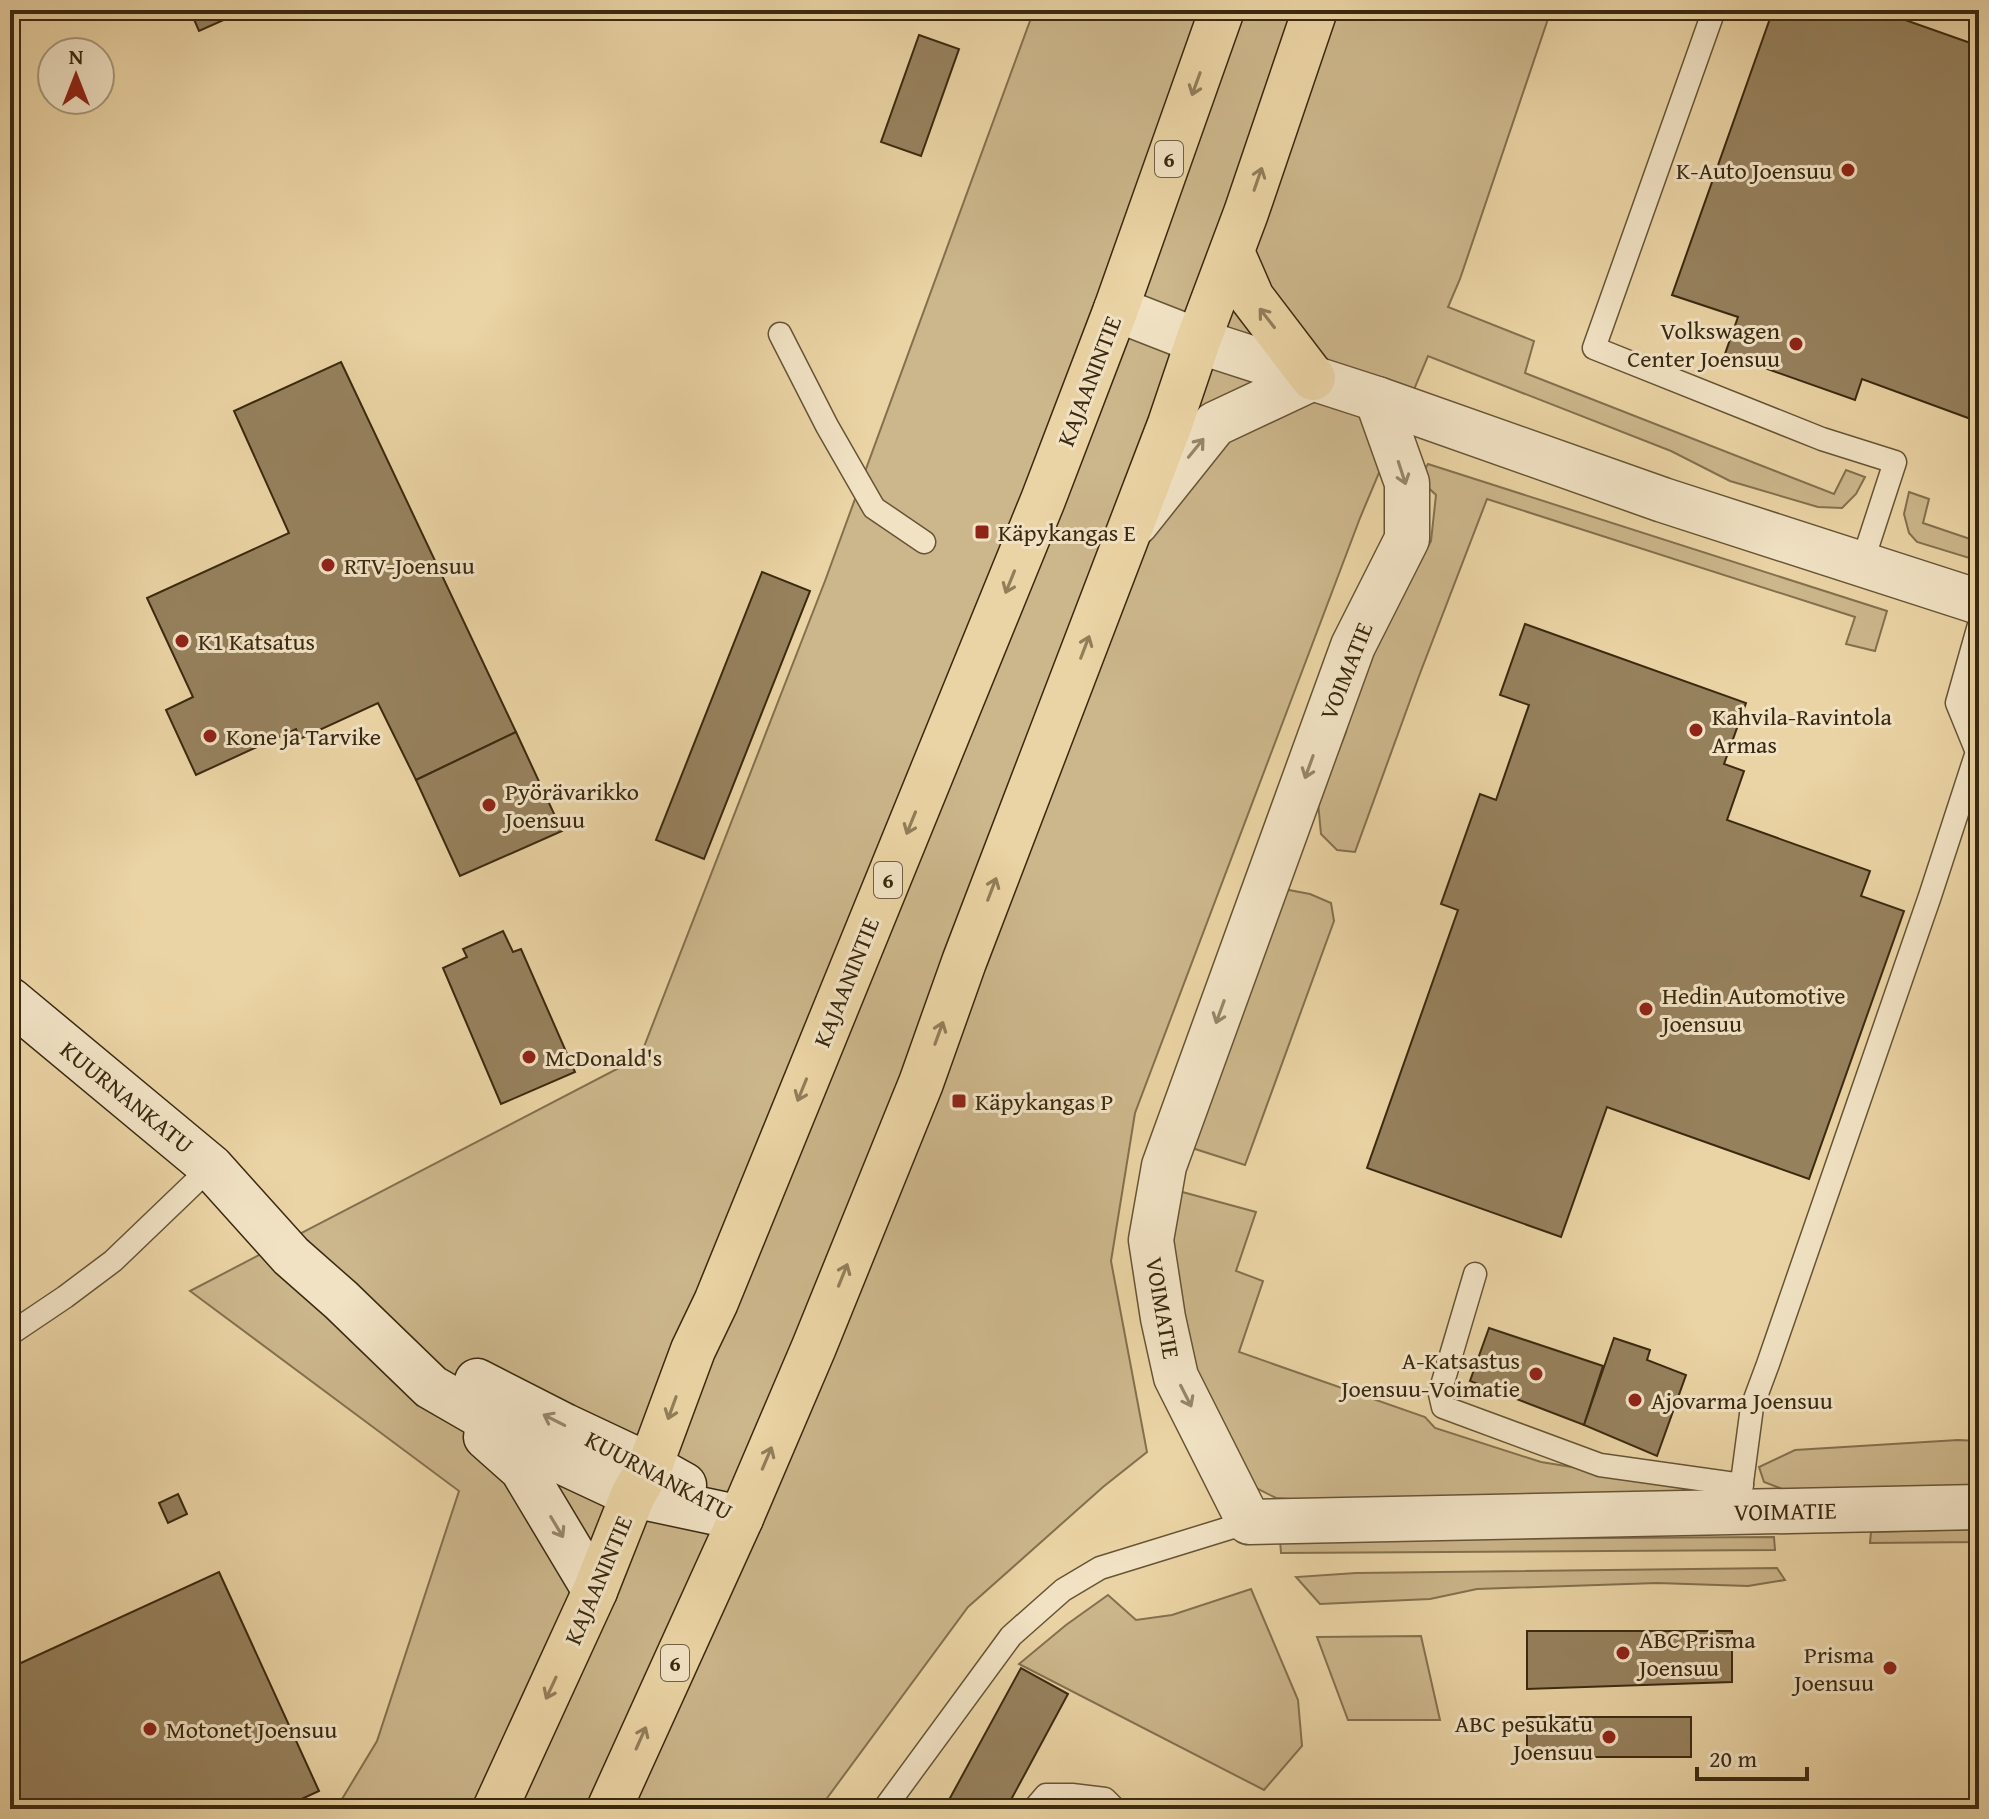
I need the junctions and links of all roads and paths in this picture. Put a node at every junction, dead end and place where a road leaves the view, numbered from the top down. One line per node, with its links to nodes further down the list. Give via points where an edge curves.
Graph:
1 (1222, 10): 5 (highway, KAJAANINTIE / 6, one-way to 5)
2 (1315, 10): 4 (highway, 6, one-way to 2)
3 (1714, 10): 12 (lane, via 1594,348 1822,439 1895,462)
4 (1232, 252): 7 (highway, 6); 8 (highway, one-way to 4, via 1252,298)
5 (1116, 309): 7 (street); 21 (highway, KAJAANINTIE / 6, one-way to 21, via 1038,515)
6 (780, 334): 11 (lane, via 874,508)
7 (1198, 341): 8 (street); 10 (highway, 6)
8 (1313, 378): 9 (street); 10 (street, one-way to 8, via 1215,424)
9 (1377, 399): 12 (street, via 1663,500); 25 (street, VOIMATIE, one-way to 25, via 1407,483 1407,539 1353,646 1164,1166 1151,1240 1176,1377)
10 (1130, 531): 24 (highway, 6, one-way to 10, via 921,1083)
11 (924, 542)
12 (1862, 563): 13 (street)
13 (1979, 602)
14 (1979, 625): 22 (lane, via 1957,703 1977,752 1752,1407)
15 (10, 1000): 16 (street, KUURNANKATU)
16 (211, 1167): 18 (street, KUURNANKATU, via 291,1256); 19 (lane, via 113,1261)
17 (1475, 1274): 22 (lane, via 1440,1394 1443,1407 1600,1465)
18 (341, 1300): 20 (street, KUURNANKATU); 21 (street, KUURNANKATU, one-way to 18, via 565,1426 442,1363)
19 (10, 1334)
20 (431, 1387): 21 (street, KUURNANKATU, via 556,1459); 26 (street, one-way to 26, via 522,1469)
21 (642, 1481): 24 (street, KUURNANKATU); 26 (highway, KAJAANINTIE / 6)
22 (1740, 1498): 23 (street, VOIMATIE); 25 (street, VOIMATIE)
23 (1979, 1507)
24 (741, 1518): 28 (highway, 6, one-way to 24)
25 (1249, 1522): 29 (lane, via 1100,1568 1063,1590 1011,1636)
26 (595, 1591): 27 (highway, KAJAANINTIE / 6, one-way to 27)
27 (495, 1809)
28 (609, 1809)
29 (884, 1809)
30 (1034, 1809): 31 (lane, via 1046,1795 1072,1795 1105,1799)
31 (1115, 1809)

